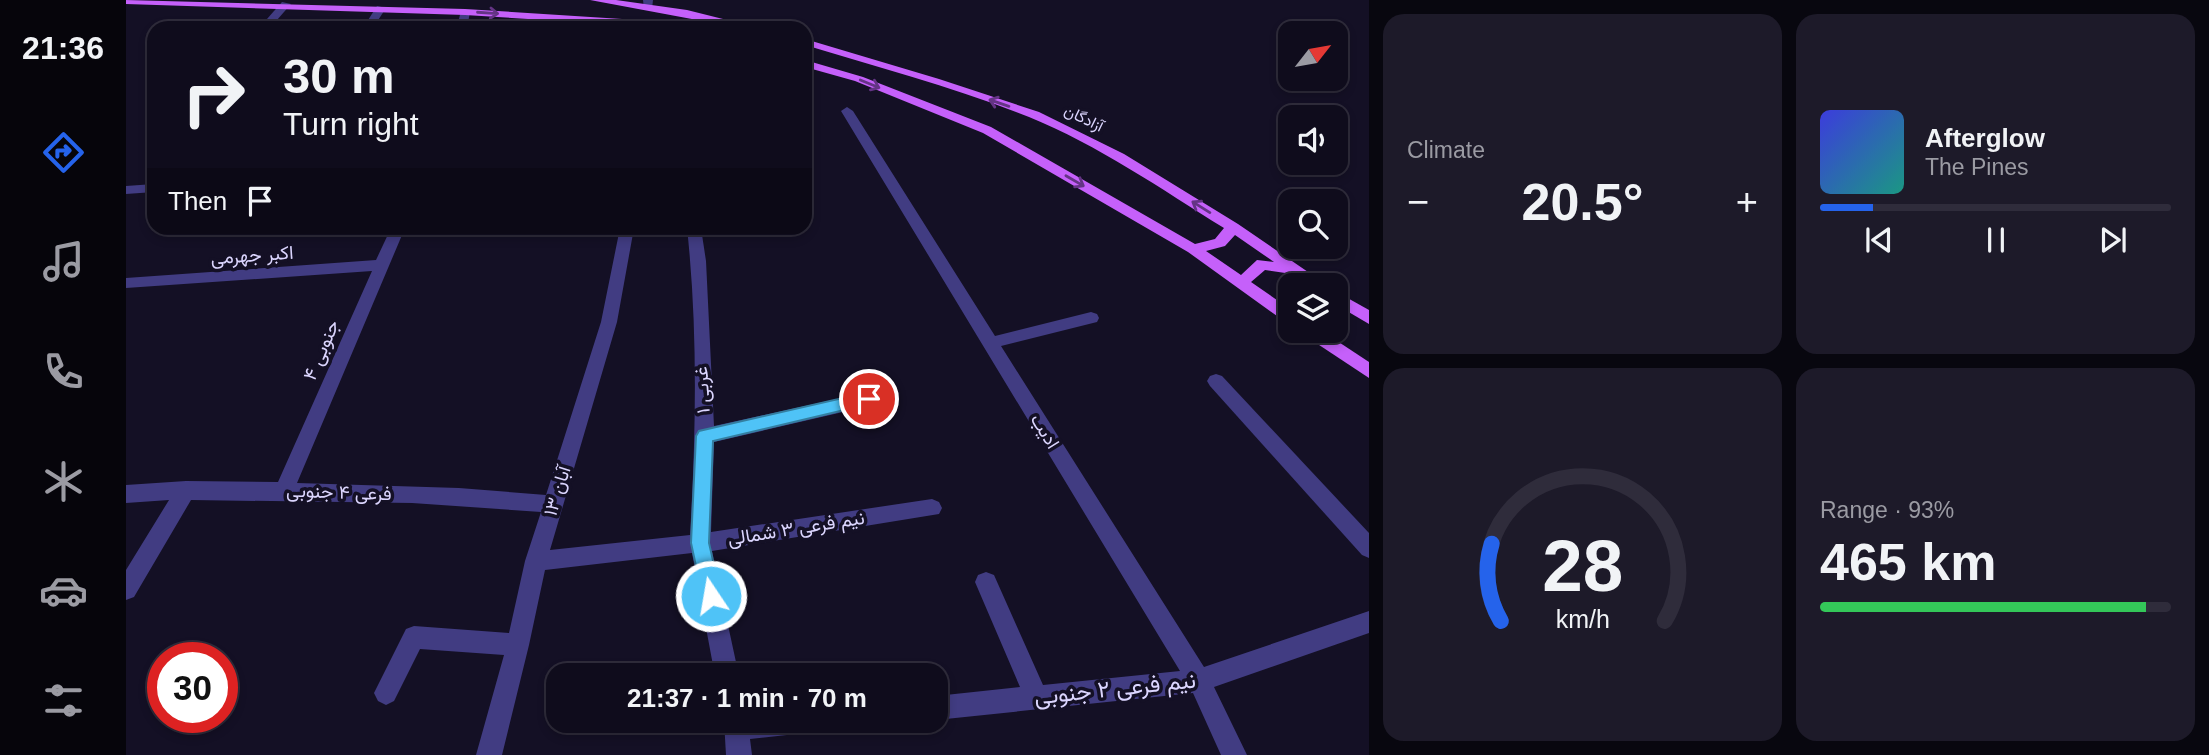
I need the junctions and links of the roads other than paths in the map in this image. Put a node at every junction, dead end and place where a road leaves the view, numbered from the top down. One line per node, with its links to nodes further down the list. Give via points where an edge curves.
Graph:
1 (325, 0): 8 (main road)
2 (595, 0): 7 (main road)
3 (139, 1): 4 (main road); 6 (main road)
4 (126, 3)
5 (359, 3): 8 (main road); 9 (main road)
6 (286, 4): 8 (main road); 11 (street)
7 (648, 4): 15 (main road)
8 (310, 5)
9 (381, 8): 10 (main road); 12 (street)
10 (465, 12): 13 (street); 14 (main road, one-way to 14)
11 (270, 21)
12 (373, 21)
13 (463, 21)
14 (576, 21)
15 (723, 21)
16 (812, 44): 21 (main road, آزادگان, one-way to 16, via 1119,157 1035,115)
17 (812, 65): 25 (main road, one-way to 25, via 987,130)
18 (847, 111): 34 (street, اديب)
19 (147, 188): 20 (street)
20 (126, 190)
21 (1233, 227): 25 (main road, via 1220,243); 27 (main road, آزادگان)
22 (395, 235): 26 (street, ۴ جنوبی)
23 (626, 235): 43 (street, ۱۳ آبان, via 609,322)
24 (695, 235): 39 (street, ۱ غربی)
25 (1193, 249): 29 (main road)
26 (380, 265): 28 (street, اکبر جهرمی); 41 (street, ۴ جنوبی)
27 (1300, 273): 29 (main road, via 1262,264)
28 (126, 283)
29 (1241, 283): 31 (main road)
30 (1348, 304): 33 (main road)
31 (1278, 309)
32 (1091, 318): 34 (street)
33 (1369, 318)
34 (990, 343): 53 (street, اديب)
35 (1328, 343): 36 (main road)
36 (1369, 371)
37 (1216, 381): 46 (street)
38 (869, 399): 39 (street)
39 (705, 436): 45 (street, ۱ غربی)
40 (186, 490): 41 (street, فرعی ۴ جنوبی); 42 (street, فرعی ۴ جنوبی); 49 (street)
41 (284, 491): 43 (street, فرعی ۴ جنوبی, via 502,498)
42 (126, 494)
43 (552, 505): 47 (street, ۱۳ آبان)
44 (932, 508): 45 (street, نیم فرعی ۳ شمالی)
45 (700, 543): 47 (street, نیم فرعی ۳ شمالی); 52 (street, ۱ غربی)
46 (1369, 548)
47 (536, 562): 51 (street, ۱۳ آبان)
48 (986, 582): 55 (street)
49 (126, 590)
50 (1369, 622): 53 (street, نیم فرعی ۲ جنوبی)
51 (518, 645): 54 (street, via 414,637); 58 (street, ۱۳ آبان)
52 (724, 663)
53 (1199, 681): 55 (street, نیم فرعی ۲ جنوبی); 60 (street, اديب)
54 (386, 693)
55 (1036, 697): 56 (street, نیم فرعی ۲ جنوبی)
56 (948, 707)
57 (738, 733): 59 (street)
58 (489, 755)
59 (739, 755)
60 (1234, 755)

